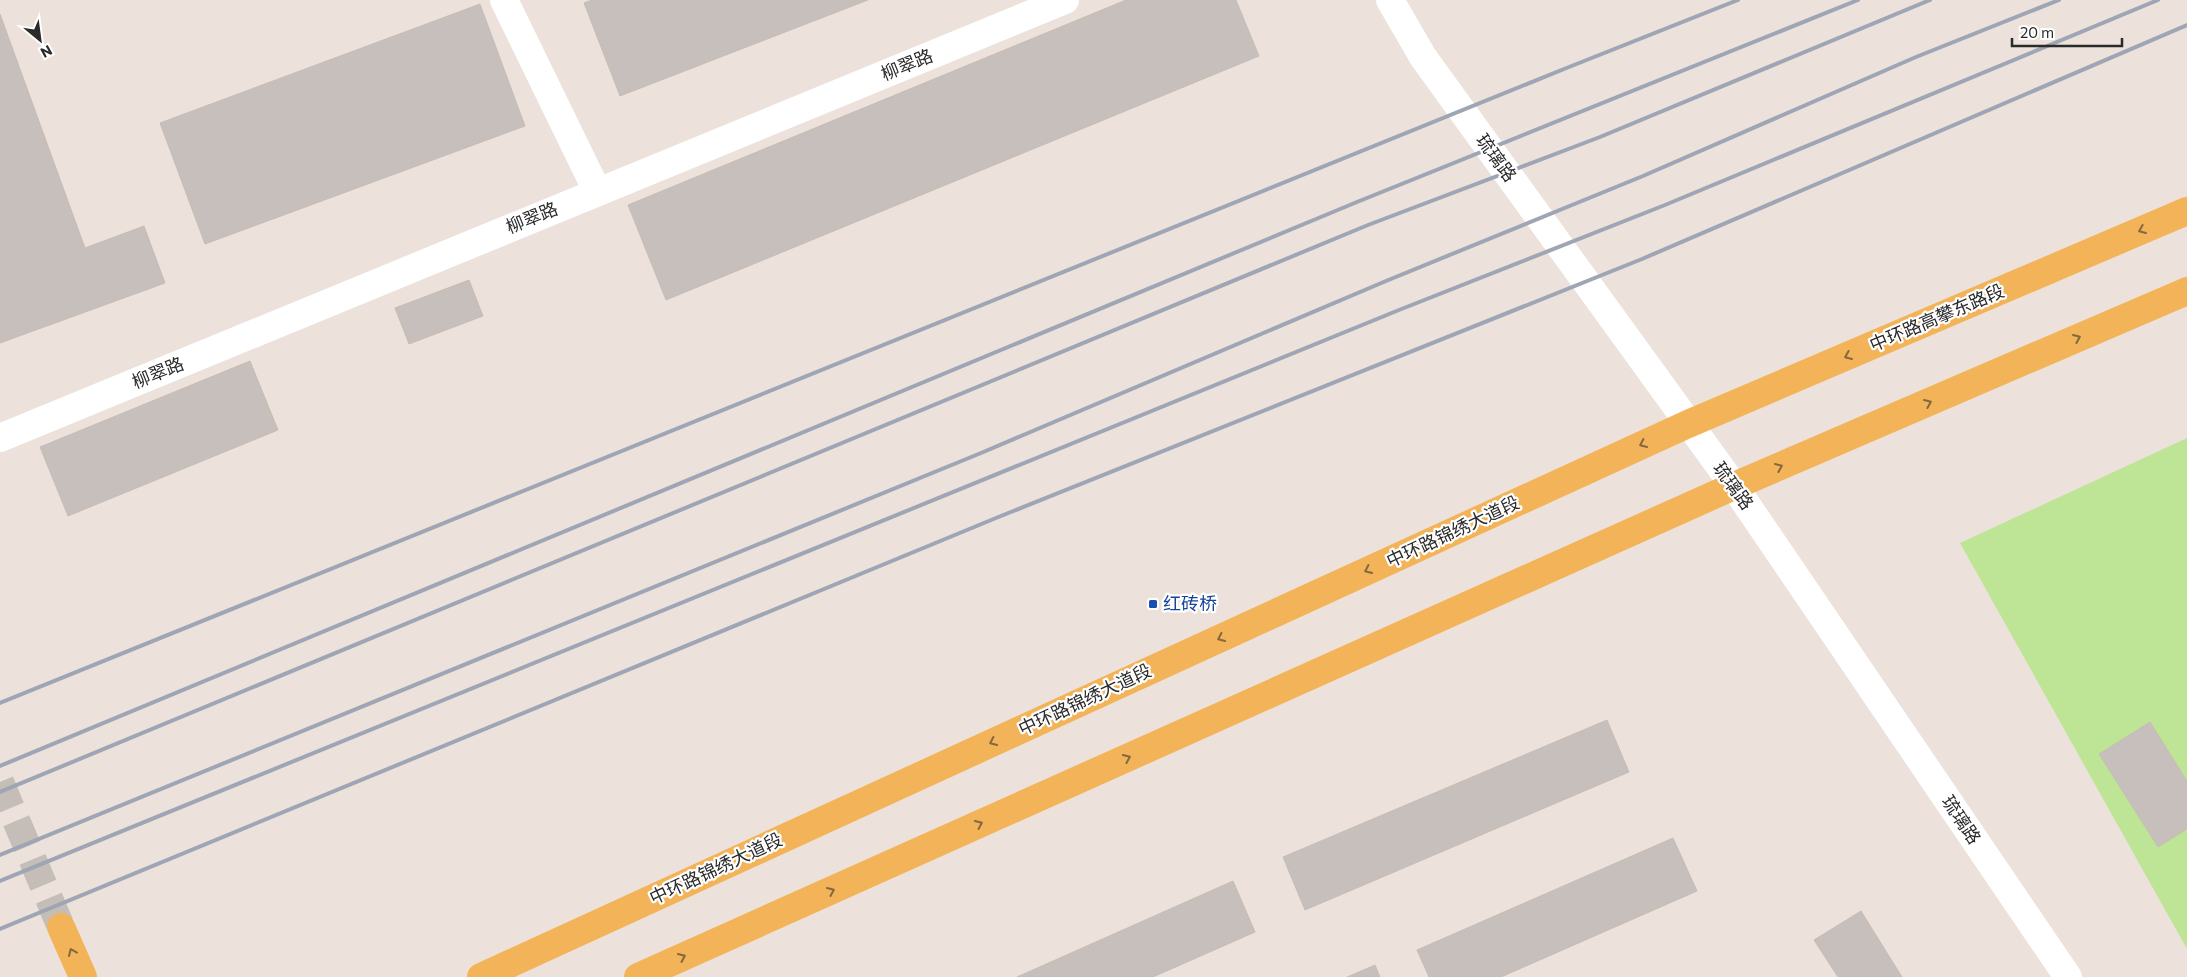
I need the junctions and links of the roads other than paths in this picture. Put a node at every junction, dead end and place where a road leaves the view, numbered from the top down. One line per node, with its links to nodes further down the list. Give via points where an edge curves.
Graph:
1 (504, 0): 4 (street)
2 (1065, 0): 4 (street, 柳翠路)
3 (1390, 0): 7 (street, 琉璃路, via 1423,56)
4 (597, 191): 8 (street, 柳翠路)
5 (2187, 211): 7 (main road, 中环路高攀东路段, one-way to 7)
6 (2187, 291): 9 (main road, one-way to 6)
7 (1688, 424): 9 (street, 琉璃路); 12 (main road, 中环路锦绣大道段, one-way to 12)
8 (0, 438)
9 (1734, 486): 13 (main road, one-way to 9); 14 (street, 琉璃路)
10 (61, 927): 11 (main road, one-way to 10)
11 (82, 977)
12 (482, 977)
13 (638, 977)
14 (2068, 977)

